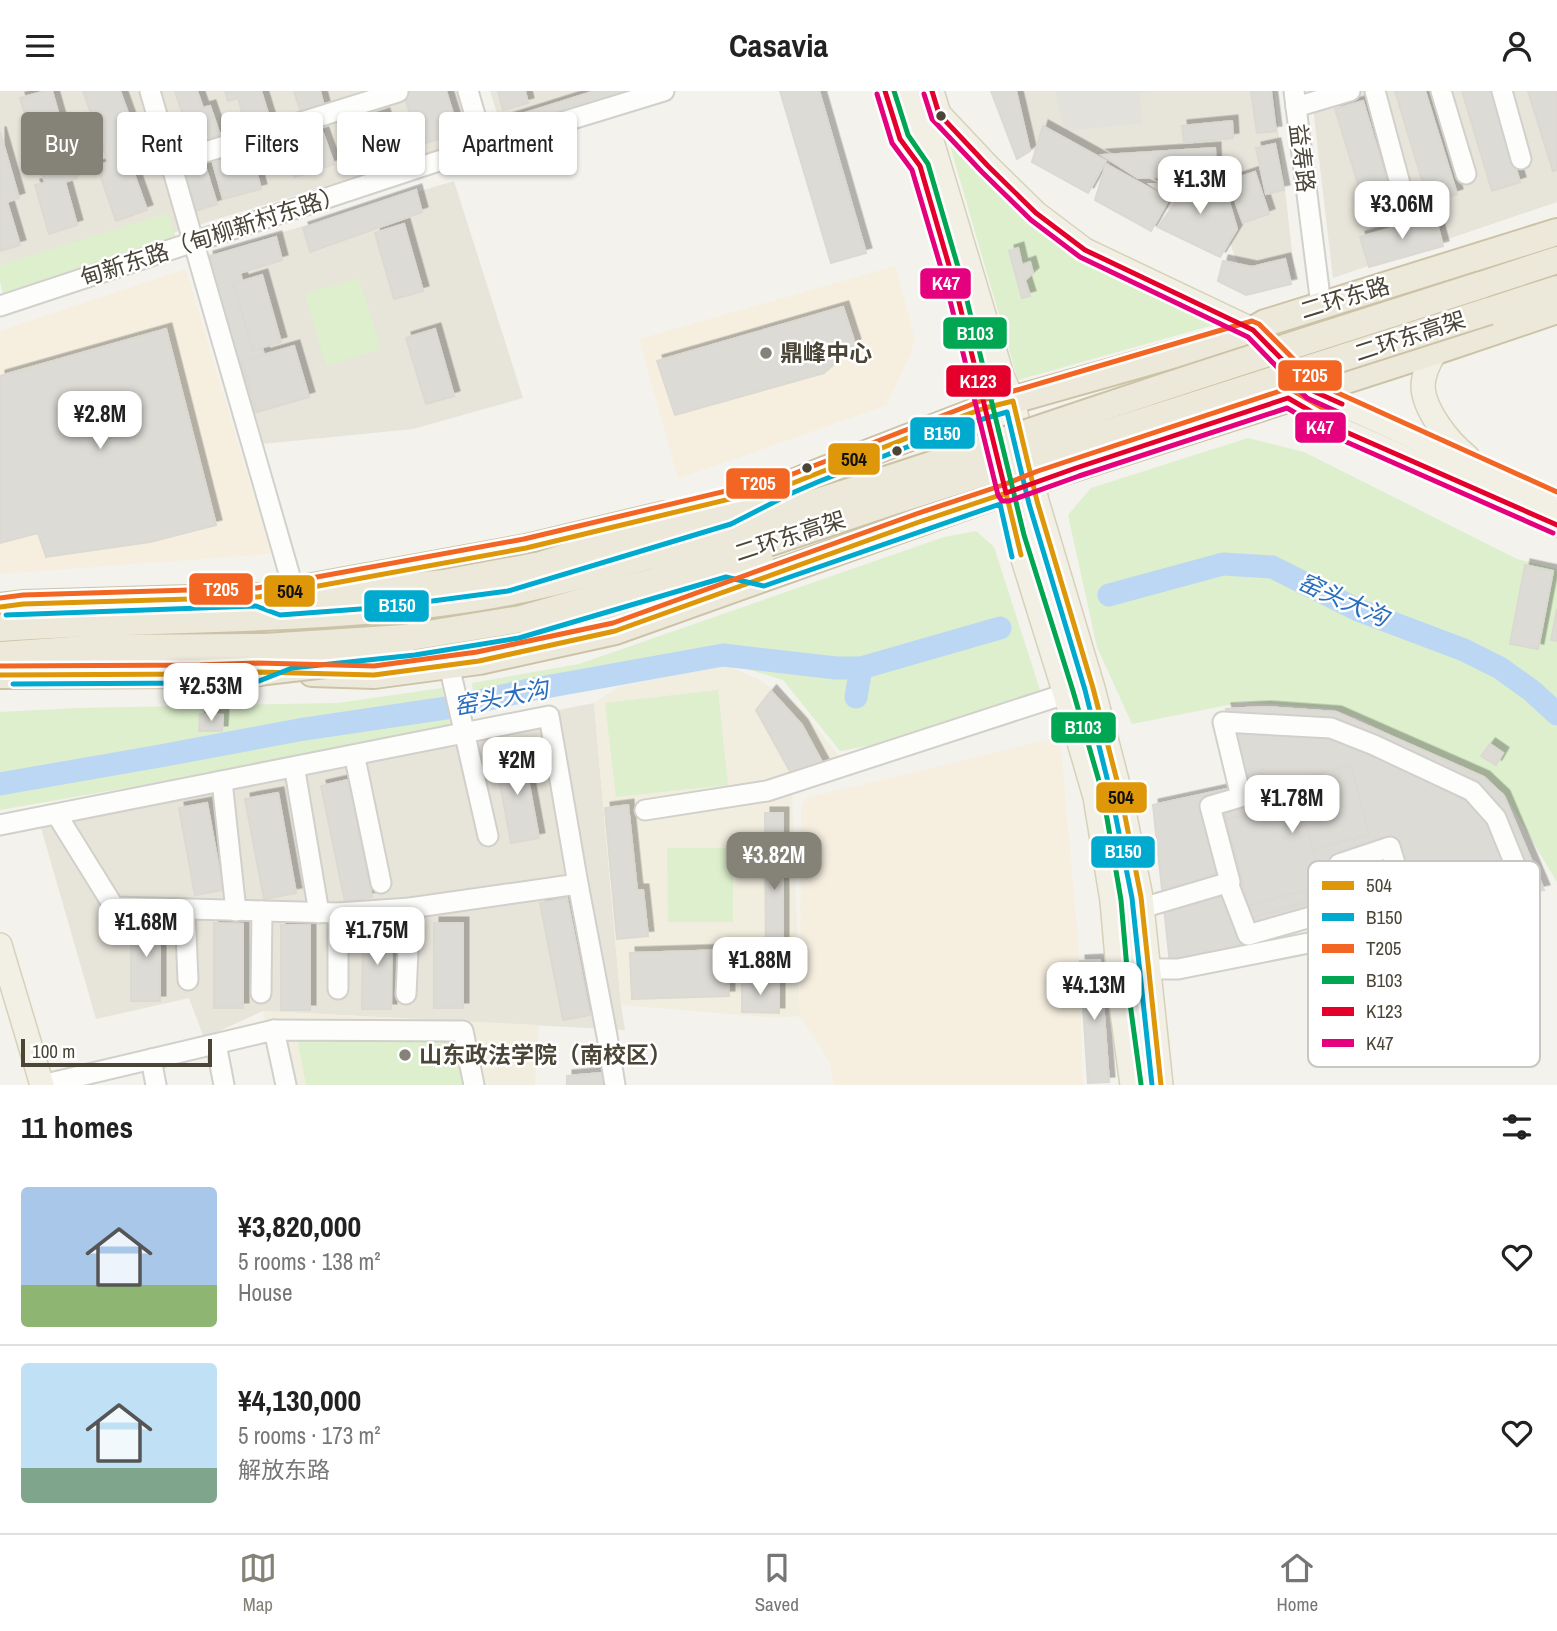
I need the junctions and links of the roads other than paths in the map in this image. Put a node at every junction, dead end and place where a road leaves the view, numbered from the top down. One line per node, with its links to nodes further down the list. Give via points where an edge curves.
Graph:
1 (150, 91): 12 (street)
2 (468, 91): 13 (street)
3 (664, 91): 14 (street, 甸新东路（甸柳新村东路）)
4 (885, 91): 18 (street, via 900,139)
5 (1350, 91): 11 (street)
6 (1375, 91): 21 (street)
7 (1441, 91): 19 (street)
8 (1502, 91): 16 (street)
9 (398, 92): 15 (street)
10 (920, 94): 18 (main road); 25 (main road); 30 (main road, via 1036,213 1085,250)
11 (1295, 99): 28 (street, 益寿路, via 1320,297)
12 (156, 112)
13 (474, 112)
14 (577, 118)
15 (207, 151)
16 (1521, 159)
17 (439, 161): 23 (street, 甸新东路（甸柳新村东路）)
18 (920, 166): 25 (main road)
19 (1466, 174)
20 (173, 175): 23 (street)
21 (1403, 195)
22 (1557, 232): 28 (highway, 二环东路)
23 (193, 242): 27 (street, 甸新东路（甸柳新村东路）); 41 (street)
24 (1557, 260): 37 (highway, 二环东高架, bridge, via 1139,395)
25 (964, 283): 33 (main road); 34 (main road)
26 (1557, 289): 37 (highway, 二环东高架, bridge)
27 (0, 306)
28 (1316, 307): 30 (highway, 二环东路)
29 (1557, 310): 31 (highway)
30 (1253, 330): 32 (main road); 33 (highway, 二环东路)
31 (1436, 351): 32 (highway); 35 (main road, via 1424,375 1425,398 1448,437)
32 (1300, 395): 35 (main road); 36 (highway); 40 (main road, via 1346,432)
33 (1013, 401): 34 (highway, 二环东路); 36 (main road)
34 (985, 408): 38 (main road); 43 (highway, 二环东路, via 788,485 526,548)
35 (1483, 468): 39 (main road)
36 (1033, 482): 38 (highway); 66 (main road, via 1121,796)
37 (892, 491): 43 (highway, bridge, via 702,514 541,565 444,583 338,595); 45 (highway, 二环东高架, bridge, via 572,578 477,598 355,612); 46 (highway, 二环东高架, bridge, via 648,583 521,619 404,638 265,647 101,647); 48 (highway, bridge, via 726,577 571,624 449,648)
38 (1006, 493): 42 (highway); 50 (main road)
39 (1557, 502)
40 (1557, 525)
41 (289, 573)
42 (762, 579): 47 (highway, via 615,631); 48 (highway, via 726,568 517,629 289,659)
43 (258, 597): 44 (highway)
44 (0, 607)
45 (0, 628)
46 (0, 655)
47 (451, 671): 48 (highway, via 374,675); 51 (street)
48 (258, 672): 49 (highway)
49 (0, 675)
50 (1065, 694): 55 (street, via 767,791); 88 (main road, via 1095,797 1112,901)
51 (466, 732): 54 (street); 58 (street); 64 (street, via 549,716)
52 (355, 758): 62 (street)
53 (295, 771): 70 (street)
54 (222, 781): 56 (street); 68 (street)
55 (645, 810)
56 (57, 815): 57 (street); 67 (street, via 114,907)
57 (0, 825)
58 (488, 836)
59 (1348, 861): 60 (street, via 1390,847)
60 (1394, 861)
61 (1514, 861): 63 (street, via 1496,818 1472,791 1331,728 1223,722 1241,797 1210,806)
62 (382, 883)
63 (1228, 883): 66 (street); 71 (street, via 1248,935)
64 (578, 884): 65 (street); 87 (street)
65 (410, 908): 70 (street); 78 (street)
66 (1142, 908): 74 (main road)
67 (186, 909): 68 (street); 75 (street)
68 (236, 911): 69 (street)
69 (262, 911): 70 (street); 77 (street)
70 (328, 913): 76 (street)
71 (1308, 918)
72 (1308, 943): 74 (street, via 1178,968)
73 (0, 945): 82 (main road)
74 (1149, 969): 89 (main road)
75 (188, 980)
76 (338, 989)
77 (261, 993)
78 (406, 994)
79 (274, 1030): 81 (street); 85 (street); 86 (street, via 463,1031)
80 (217, 1049): 84 (street)
81 (150, 1059): 82 (street); 83 (street)
82 (42, 1085)
83 (156, 1085)
84 (225, 1085)
85 (286, 1085)
86 (474, 1085)
87 (615, 1085)
88 (1132, 1085)
89 (1161, 1085)

